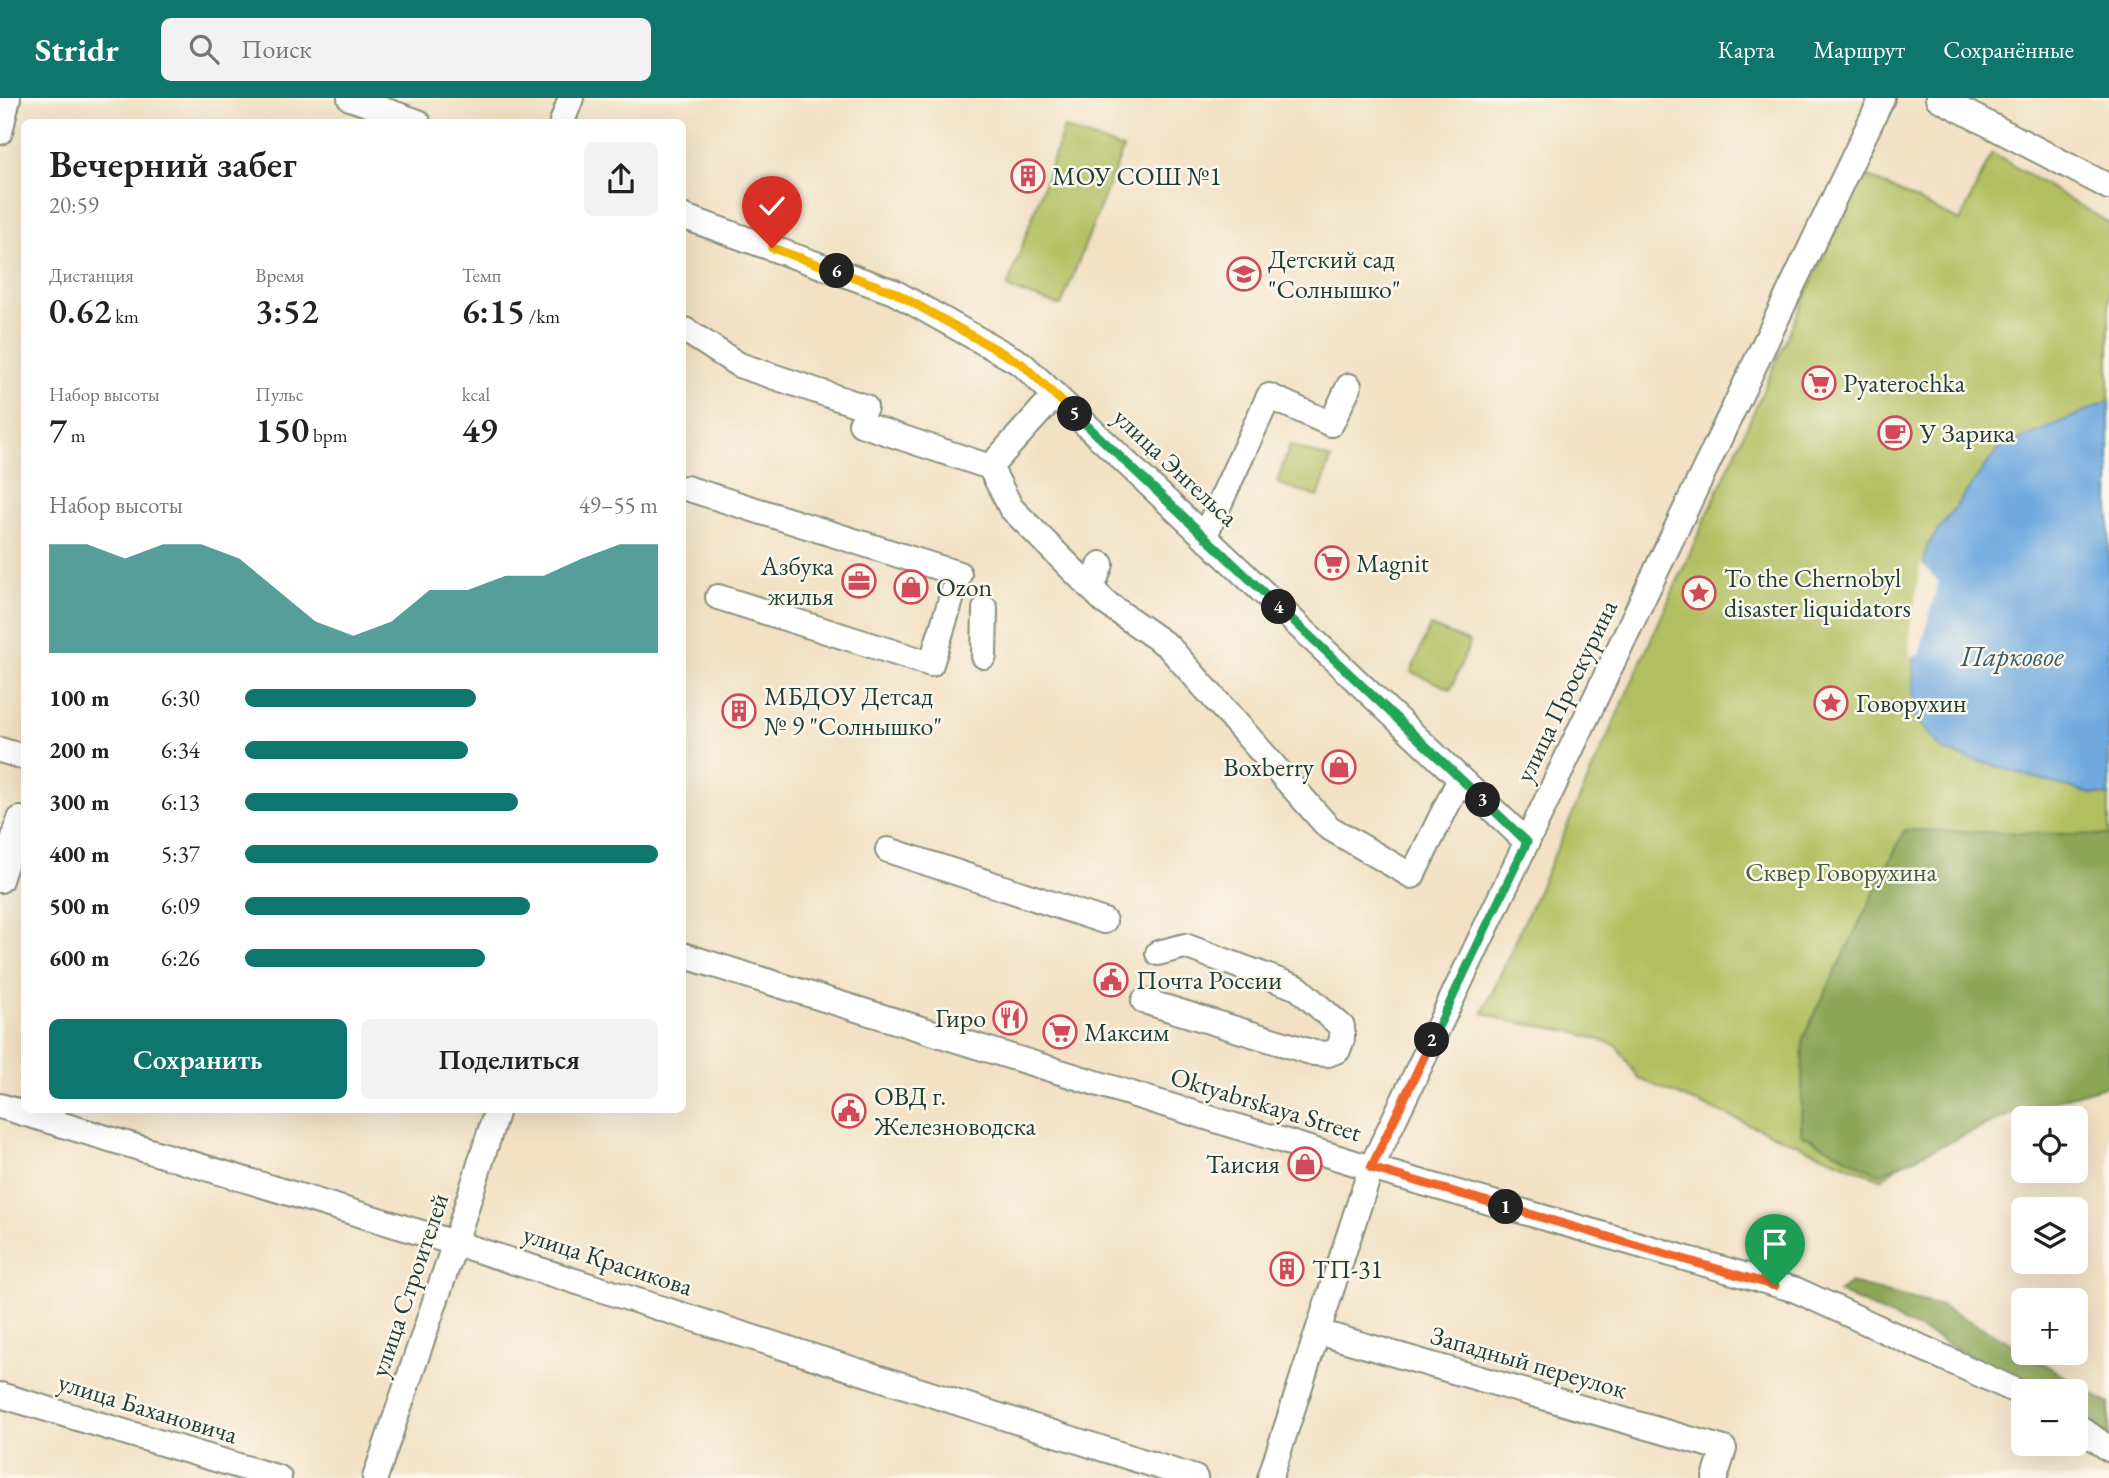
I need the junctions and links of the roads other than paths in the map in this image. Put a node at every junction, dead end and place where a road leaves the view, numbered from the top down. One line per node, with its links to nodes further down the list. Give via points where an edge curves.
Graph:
1 (8, 98): 8 (street)
2 (350, 98): 6 (street)
3 (571, 98): 7 (street)
4 (1882, 98): 26 (street, улица Проскурина)
5 (1938, 98): 9 (street)
6 (410, 119)
7 (563, 119)
8 (0, 132)
9 (2109, 187)
10 (686, 217): 13 (street, улица Энгельса, via 894,292 1022,364)
11 (686, 331): 14 (street, via 739,365)
12 (1349, 386): 16 (street, via 1331,424 1269,396)
13 (1055, 395): 14 (street); 16 (street, улица Энгельса)
14 (990, 467): 18 (street, via 1011,508 1025,510 1064,545)
15 (686, 488): 19 (street, via 959,574 931,664)
16 (1205, 535): 24 (street, улица Энгельса)
17 (1101, 564): 18 (street)
18 (1092, 588): 24 (street, via 1124,606 1168,646 1328,827 1412,876)
19 (718, 597)
20 (985, 609): 21 (street)
21 (984, 656)
22 (0, 750): 23 (street)
23 (21, 756)
24 (1460, 779): 26 (street, улица Энгельса)
25 (20, 819): 28 (street)
26 (1527, 842): 37 (street, улица Проскурина)
27 (893, 856): 29 (street)
28 (0, 880)
29 (1097, 922)
30 (1158, 953): 32 (street, via 1185,946 1298,988 1342,1027 1342,1039 1338,1050 1314,1053)
31 (686, 956): 37 (street, Oktyabrskaya Street)
32 (1144, 1001)
33 (0, 1106): 34 (street, улица Красикова)
34 (21, 1112)
35 (23, 1113): 38 (street, улица Красикова)
36 (496, 1113): 38 (street, улица Строителей)
37 (1371, 1168): 39 (street, улица Проскурина); 40 (street, Oktyabrskaya Street, via 1796,1290)
38 (455, 1243): 45 (street, улица Строителей); 46 (street, улица Красикова)
39 (1318, 1332): 47 (street, улица Проскурина); 48 (street, Западный переулок, via 1724,1449)
40 (2011, 1389)
41 (0, 1395): 44 (street, улица Бахановича)
42 (2088, 1434): 43 (street)
43 (2109, 1449)
44 (279, 1478)
45 (375, 1478)
46 (1195, 1478)
47 (1270, 1478)
48 (1715, 1478)

